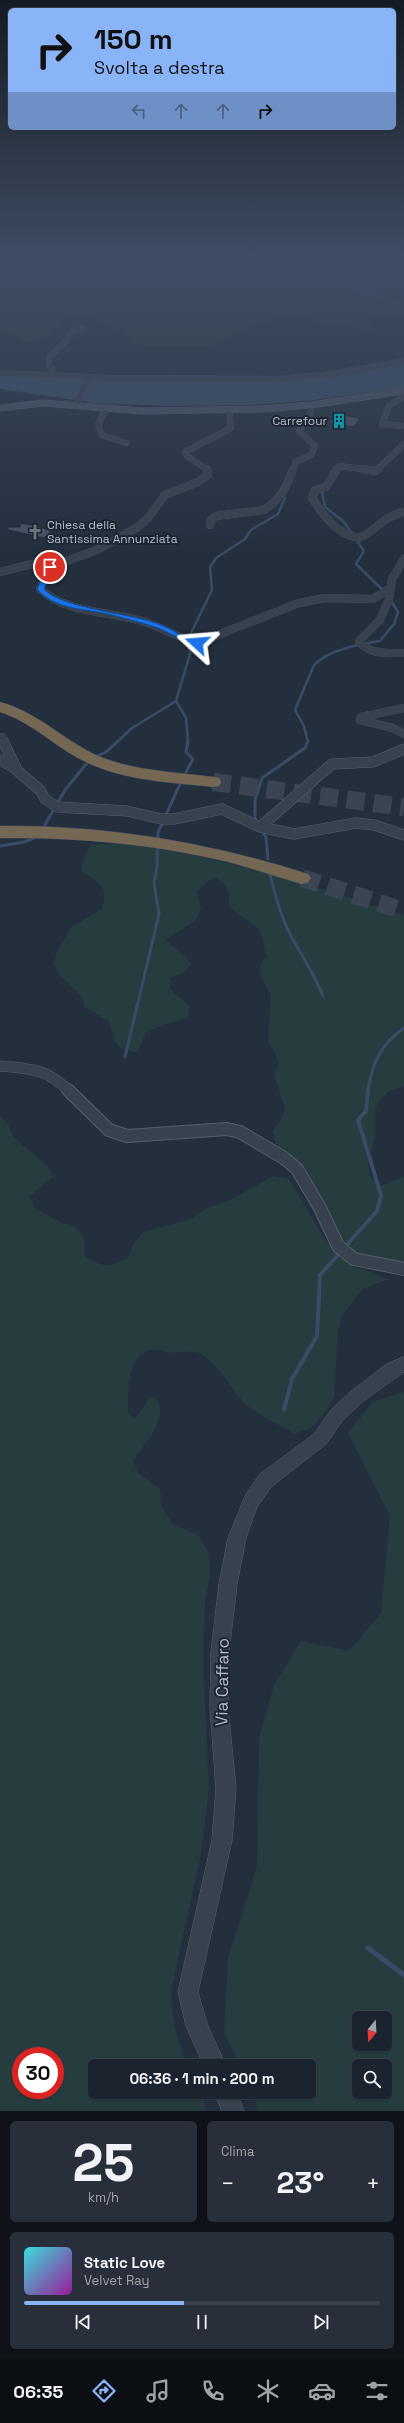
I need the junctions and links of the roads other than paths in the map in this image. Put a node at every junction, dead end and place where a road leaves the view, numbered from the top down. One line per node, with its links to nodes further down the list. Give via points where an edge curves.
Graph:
1 (50, 357): 4 (street, via 49,365 53,369)
2 (404, 361): 5 (street, via 331,374 278,379)
3 (0, 373): 4 (street)
4 (51, 374): 5 (street)
5 (88, 378): 8 (street)
6 (404, 391): 9 (main road)
7 (404, 396): 13 (street, via 389,406 382,424)
8 (76, 404): 10 (main road, via 43,403); 11 (main road)
9 (311, 405): 12 (main road); 17 (street, via 311,413 299,431 315,446 311,455 296,462 282,493 264,510 216,516)
10 (0, 408)
11 (106, 408): 12 (main road, via 162,411); 14 (street, via 98,425 102,435)
12 (229, 410): 19 (street, via 231,428 185,452 208,470 208,474 198,482 165,495 149,517 121,537 97,550)
13 (404, 426)
14 (126, 443)
15 (404, 444): 16 (street, via 376,471 339,466 326,487 315,490 312,498 328,520 341,532 359,538 365,536 387,514)
16 (404, 512)
17 (210, 525)
18 (404, 559): 21 (street)
19 (50, 567): 20 (street, via 32,564); 21 (street, via 40,589 45,594 75,607 107,612 159,626 186,641 197,643 299,603 325,598 373,599)
20 (0, 572)
21 (389, 589): 22 (street, via 389,599 380,620 359,642 363,647 379,653)
22 (404, 653)
23 (0, 707): 30 (highway, via 30,717 80,753 102,763 140,772)
24 (404, 708): 25 (street, via 375,712 361,716 360,720 392,728)
25 (404, 734)
26 (2, 738): 29 (street, via 4,748 17,765)
27 (404, 749): 31 (street, via 373,762 332,764)
28 (0, 760): 29 (street)
29 (18, 771): 31 (street, via 40,790 45,799 57,807 127,811 161,819 222,809)
30 (213, 782)
31 (260, 827): 33 (street, via 294,834 366,823)
32 (0, 832): 34 (highway, via 114,836 256,862)
33 (404, 835)
34 (302, 878)
35 (0, 1066): 36 (street, via 33,1069 55,1077 109,1130 127,1136 227,1129 240,1132 284,1158 297,1169 338,1246 354,1259)
36 (404, 1269)
37 (404, 1364): 38 (street, Via Caffaro, via 393,1369 356,1397 337,1415 320,1439 265,1481 250,1502 238,1538 228,1584 220,1652 219,1708 226,1788 222,1840 188,1992 197,2026)
38 (212, 2059)
39 (229, 2099): 40 (street)
40 (233, 2111)

